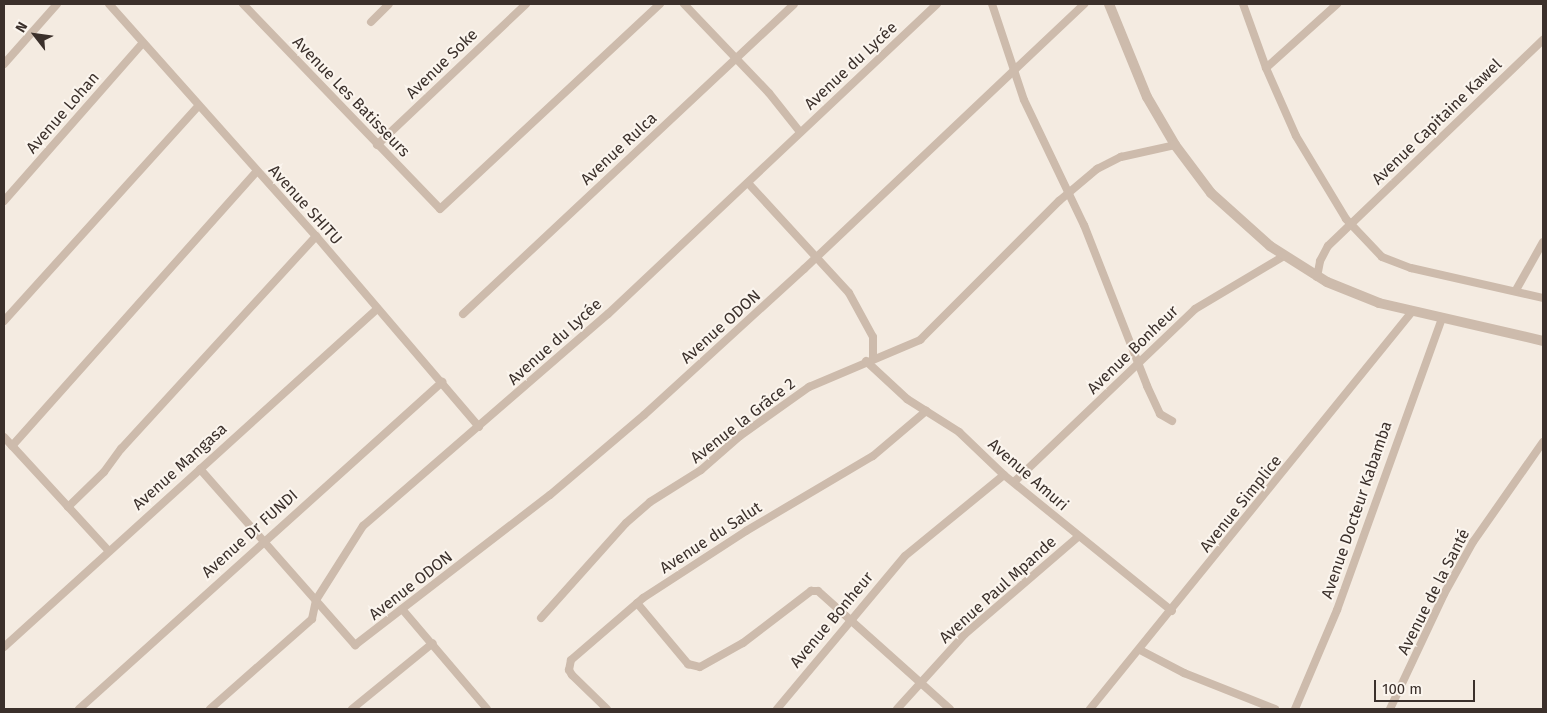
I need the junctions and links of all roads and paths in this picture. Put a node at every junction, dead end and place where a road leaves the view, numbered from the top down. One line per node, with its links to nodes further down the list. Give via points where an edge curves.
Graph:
1 (58, 4): 19 (street)
2 (109, 4): 17 (street, Avenue SHITU)
3 (243, 4): 24 (street, Avenue Les Batisseurs)
4 (389, 4): 15 (street)
5 (526, 4): 24 (street, Avenue Soke)
6 (660, 4): 24 (street, Avenue Les Batisseurs, via 440,210)
7 (684, 4): 18 (street)
8 (794, 4): 18 (street, Avenue Rulca)
9 (936, 4): 23 (street, Avenue du Lycée)
10 (992, 4): 21 (street)
11 (1084, 4): 21 (street, Avenue ODON)
12 (1109, 4): 25 (street, via 1147,97)
13 (1243, 4): 20 (street)
14 (1337, 4): 20 (street)
15 (372, 22)
16 (1543, 40): 30 (street, Avenue Capitaine Kawel, via 1455,121)
17 (143, 43): 22 (street, Avenue SHITU); 29 (street, Avenue Lohan)
18 (736, 58): 23 (street); 40 (street, Avenue Rulca)
19 (4, 64)
20 (1266, 68): 30 (street, via 1296,136)
21 (1014, 69): 28 (street, via 1024,100); 34 (street, Avenue ODON)
22 (198, 106): 26 (street, Avenue SHITU); 42 (street)
23 (800, 132): 27 (street, Avenue du Lycée)
24 (377, 145)
25 (1175, 145): 28 (street, Avenue la Grâce 2, via 1121,157 1097,169); 33 (street, via 1211,193)
26 (256, 172): 31 (street, Avenue SHITU); 52 (street)
27 (748, 183): 34 (street); 49 (street, Avenue du Lycée, via 608,314)
28 (1069, 193): 44 (street, Avenue la Grâce 2, via 920,340 912,346); 45 (street)
29 (4, 201)
30 (1351, 226): 35 (street, via 1324,252); 36 (street, via 1392,263)
31 (316, 236): 38 (street, Avenue SHITU); 56 (street, via 120,449 104,472)
32 (1543, 242): 36 (street)
33 (1284, 256): 35 (street); 45 (street, Avenue Bonheur, via 1195,309)
34 (816, 258): 44 (street, via 849,293 865,317 873,337); 62 (street, Avenue ODON, via 564,483)
35 (1317, 277): 39 (street)
36 (1516, 290): 37 (street)
37 (1543, 298)
38 (377, 309): 46 (street, Avenue SHITU); 53 (street, Avenue Mangasa)
39 (1411, 313): 41 (street); 63 (street, Avenue Simplice)
40 (463, 314)
41 (1442, 319): 43 (street); 80 (street, Avenue Docteur Kabamba, via 1337,610)
42 (4, 321)
43 (1543, 341)
44 (869, 359): 47 (street, Avenue Amuri); 64 (street, Avenue la Grâce 2, via 802,392 740,436 696,474 650,502 626,523)
45 (1138, 366): 48 (street, via 1160,414); 55 (street, Avenue Bonheur)
46 (442, 382): 49 (street, Avenue SHITU); 58 (street, Avenue Dr FUNDI)
47 (926, 411): 54 (street, Avenue Amuri, via 959,432); 61 (street, Avenue du Salut, via 873,456 746,531)
48 (1172, 421)
49 (479, 427): 60 (street, Avenue du Lycée, via 363,526)
50 (4, 437): 52 (street)
51 (1543, 442): 81 (street, Avenue de la Santé, via 1468,551)
52 (12, 446): 56 (street)
53 (200, 469): 58 (street); 59 (street, Avenue Mangasa)
54 (1004, 474): 55 (street, Avenue Amuri); 65 (street, Avenue Bonheur, via 905,556)
55 (1014, 482): 57 (street, Avenue Amuri)
56 (68, 507): 59 (street)
57 (1079, 536): 63 (street, Avenue Amuri); 69 (street, Avenue Paul Mpande, via 965,634)
58 (263, 541): 60 (street); 70 (street, Avenue Dr FUNDI)
59 (109, 550): 67 (street, Avenue Mangasa)
60 (316, 600): 62 (street, Avenue ODON, via 355,645); 71 (street, Avenue du Lycée, via 312,619)
61 (637, 603): 65 (street, via 693,667 707,664 743,643 811,591 818,591); 74 (street, Avenue du Salut, via 572,660 569,670)
62 (402, 609): 66 (street)
63 (1172, 612): 68 (street, Avenue Simplice)
64 (542, 618)
65 (850, 618): 69 (street); 75 (street, Avenue Bonheur)
66 (433, 643): 72 (street); 73 (street)
67 (4, 647)
68 (1140, 650): 78 (street, Avenue Simplice); 79 (street, via 1184,672)
69 (921, 683): 76 (street, Avenue Paul Mpande); 77 (street)
70 (79, 709)
71 (210, 709)
72 (352, 709)
73 (487, 709)
74 (607, 709)
75 (777, 709)
76 (897, 709)
77 (950, 709)
78 (1090, 709)
79 (1275, 709)
80 (1295, 709)
81 (1390, 709)

